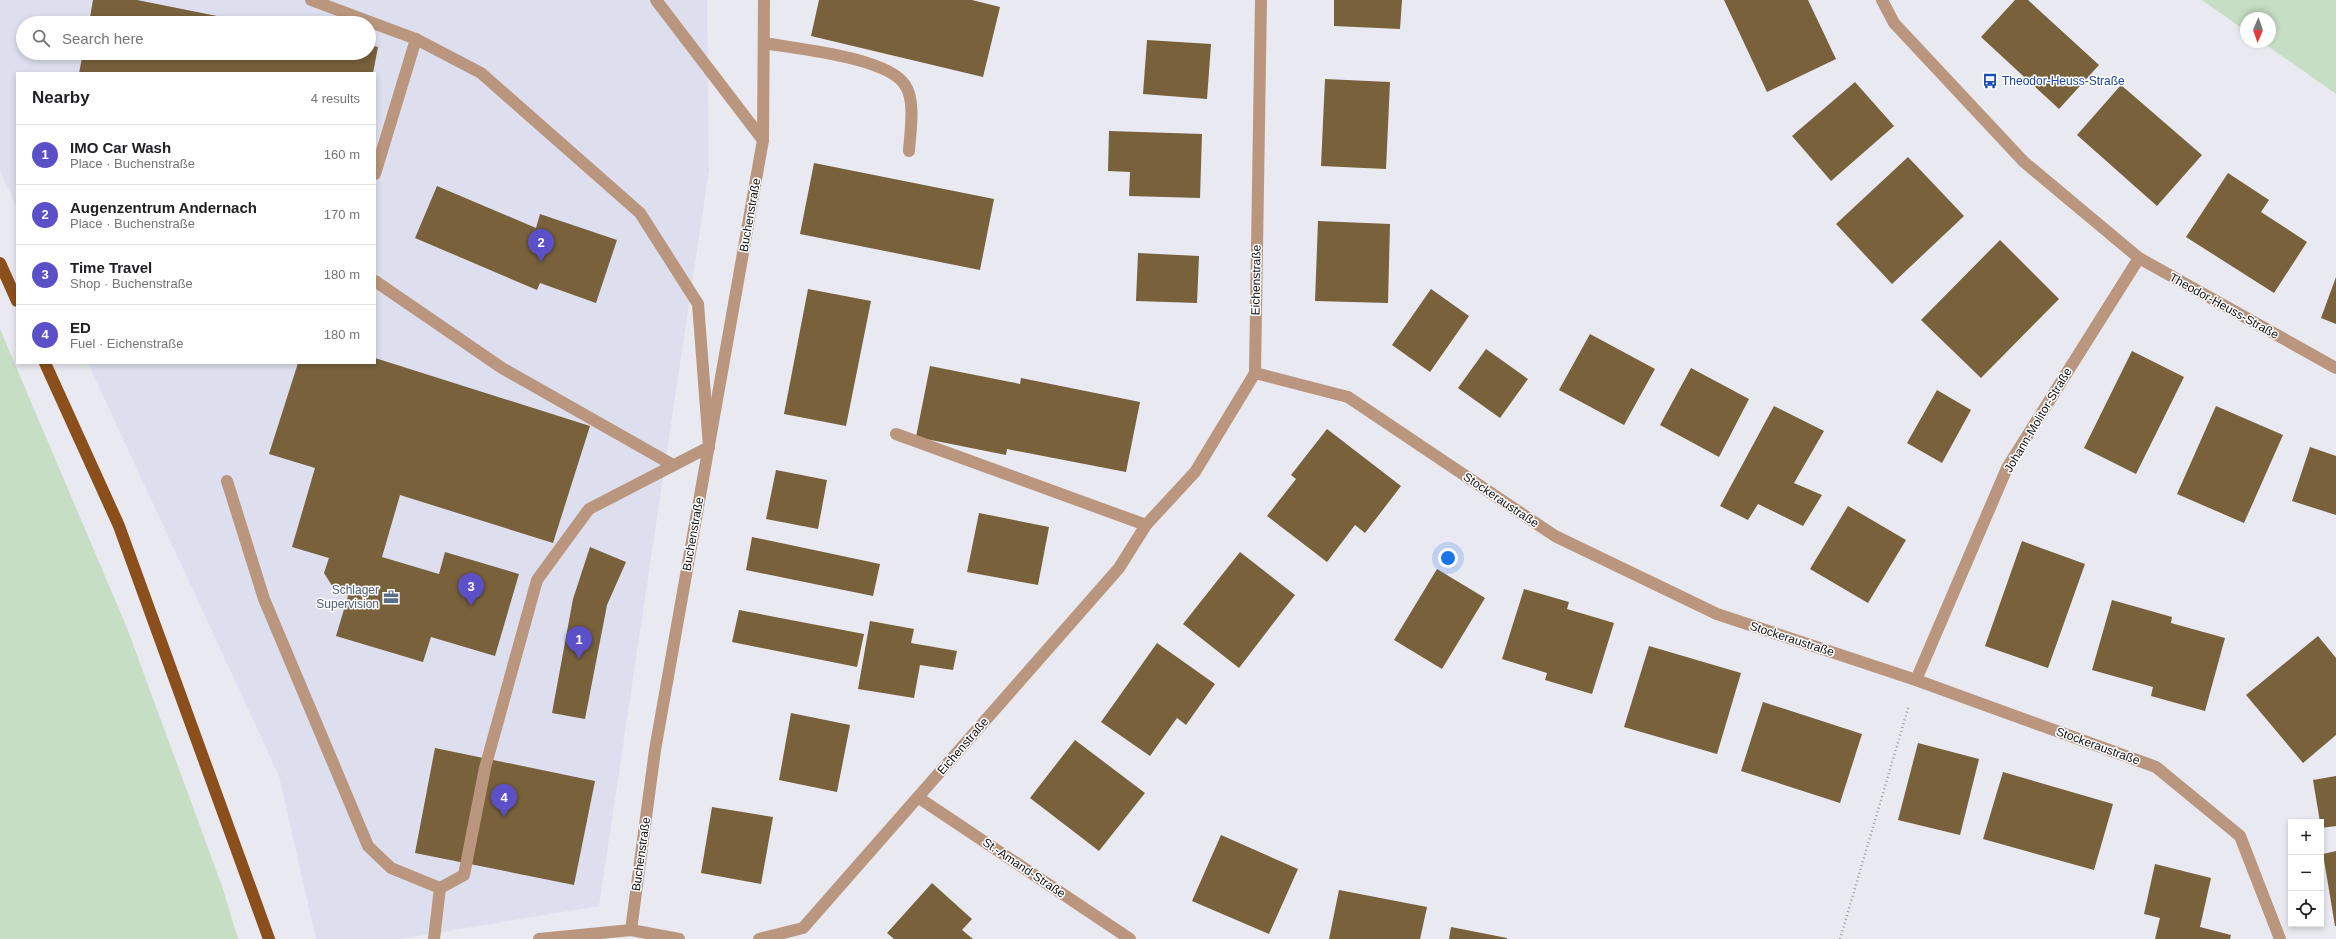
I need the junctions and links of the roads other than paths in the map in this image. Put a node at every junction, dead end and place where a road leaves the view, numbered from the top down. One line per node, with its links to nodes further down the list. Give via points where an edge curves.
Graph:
1 (311, 0): 6 (street)
2 (656, 0): 10 (street)
3 (764, 0): 9 (street, Buchenstraße)
4 (1261, 0): 19 (street, Eichenstraße)
5 (1882, 0): 13 (street, Theodor-Heuss-Straße, via 1894,23 2024,162)
6 (354, 16)
7 (376, 24): 8 (street)
8 (416, 39): 12 (street); 21 (street, via 481,73 640,213 698,304)
9 (764, 43): 10 (street, Buchenstraße); 11 (street, via 858,60 889,70 906,85 912,106)
10 (763, 140): 21 (street, Buchenstraße)
11 (909, 152)
12 (376, 171)
13 (2139, 258): 18 (street, Theodor-Heuss-Straße); 25 (street, Johann-Molitor-Straße, via 2008,468)
14 (0, 263): 16 (main road)
15 (376, 282): 22 (street, via 502,368)
16 (16, 299)
17 (45, 364): 29 (main road, via 119,526)
18 (2336, 368)
19 (1255, 373): 24 (street, Eichenstraße, via 1195,472); 25 (street, Stockeraustraße, via 1348,397 1555,536 1717,614)
20 (896, 434): 24 (street)
21 (709, 447): 22 (street); 28 (street, Buchenstraße, via 655,750)
22 (673, 465): 27 (street, via 589,509 537,580 485,768 464,875)
23 (227, 481): 27 (street, via 264,599 368,846 391,868)
24 (1146, 524): 26 (street, Eichenstraße, via 1119,568)
25 (1916, 680): 35 (street, Stockeraustraße, via 2156,767 2240,836)
26 (919, 798): 33 (street, Eichenstraße, via 803,928); 34 (street, St.-Amand-Straße)
27 (440, 888): 30 (street)
28 (631, 930): 31 (street); 32 (street)
29 (269, 939)
30 (434, 939)
31 (539, 939)
32 (679, 939)
33 (759, 939)
34 (1130, 939)
35 (2280, 939)

